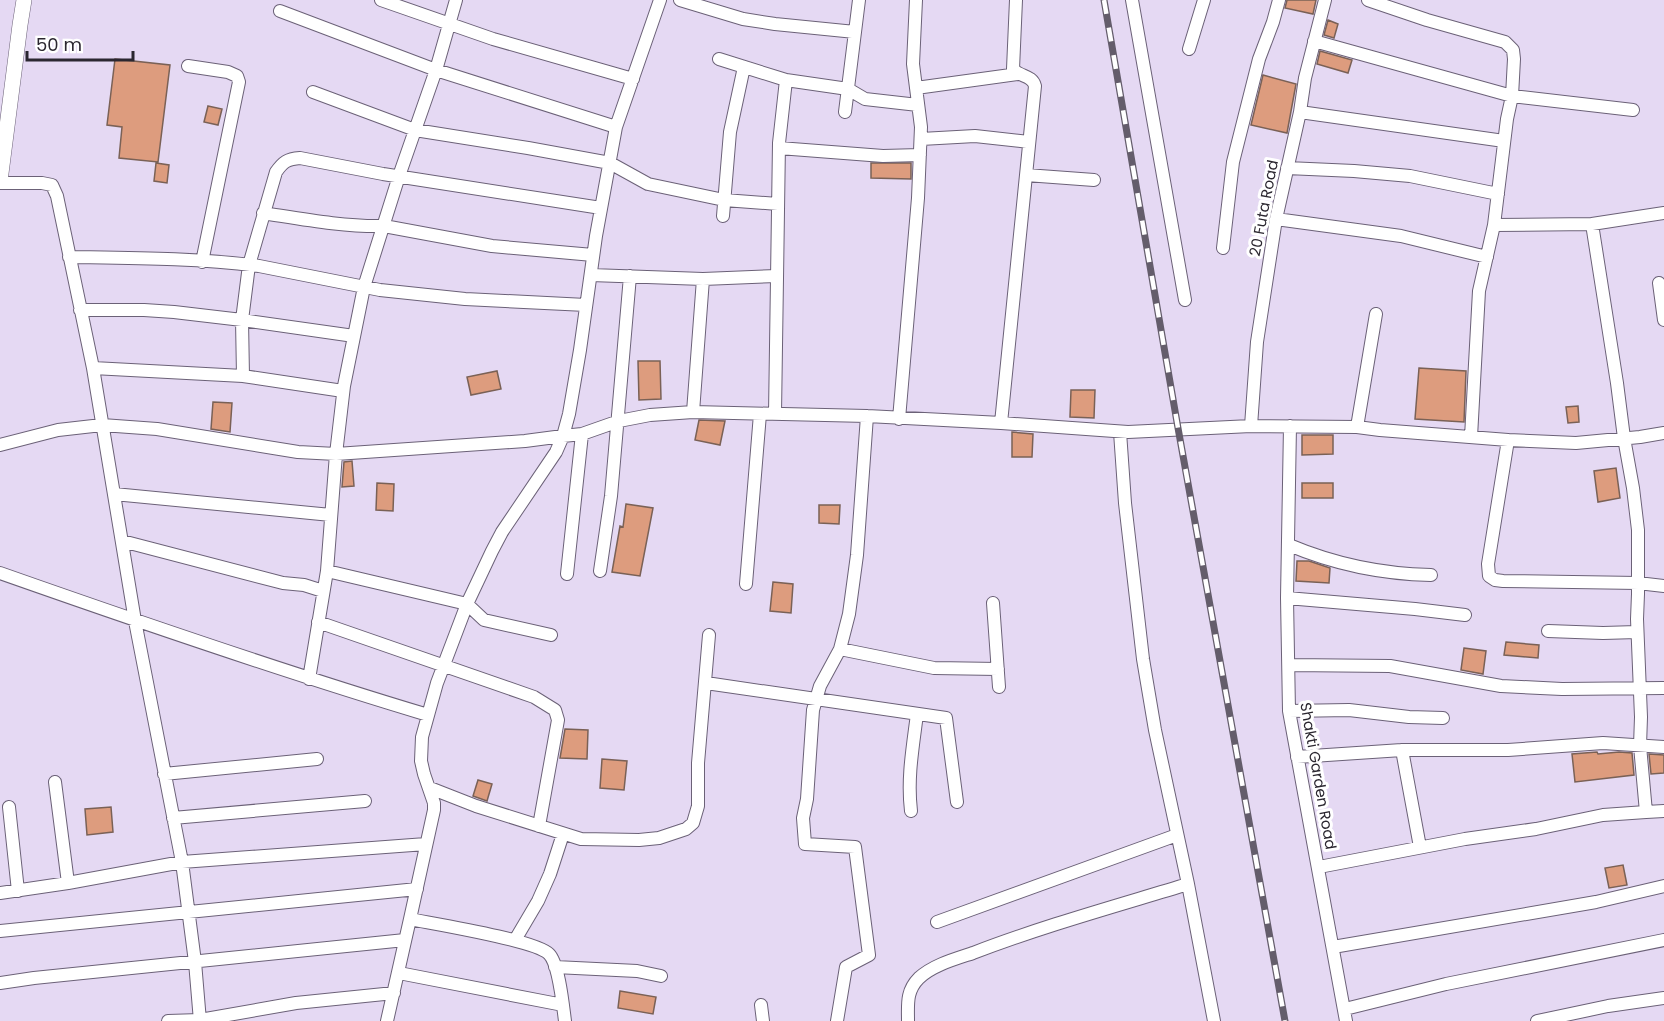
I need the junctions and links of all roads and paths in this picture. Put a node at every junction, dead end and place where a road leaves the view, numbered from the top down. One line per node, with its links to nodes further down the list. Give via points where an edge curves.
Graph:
1 (24, 0): 40 (street)
2 (381, 0): 15 (street)
3 (456, 0): 15 (street)
4 (660, 0): 24 (street)
5 (680, 0): 16 (street, via 743,19)
6 (859, 0): 16 (street)
7 (916, 0): 26 (street)
8 (1016, 0): 23 (street, via 1013,69)
9 (1131, 0): 71 (street)
10 (1204, 0): 18 (street)
11 (1279, 0): 59 (street, via 1259,59 1233,162)
12 (1325, 0): 17 (street, 20 Futa Road)
13 (1368, 0): 29 (street, via 1505,42 1513,50)
14 (280, 11): 22 (street)
15 (449, 23): 22 (street); 24 (street)
16 (855, 32): 27 (street)
17 (1314, 41): 29 (street); 33 (street, 20 Futa Road)
18 (1189, 49)
19 (719, 60): 21 (street)
20 (188, 66): 63 (street, via 228,72 237,76 239,82)
21 (744, 67): 25 (street); 49 (street, via 730,132)
22 (436, 70): 34 (street); 35 (street)
23 (1018, 74): 26 (street); 38 (street, via 1030,78 1035,86)
24 (633, 80): 34 (street)
25 (786, 80): 27 (street); 39 (street)
26 (916, 88): 30 (street)
27 (848, 89): 30 (street, via 865,99); 32 (street)
28 (313, 92): 35 (street)
29 (1512, 96): 31 (street); 37 (street)
30 (918, 105): 36 (street)
31 (1633, 110)
32 (845, 112)
33 (1300, 112): 37 (street); 43 (street, 20 Futa Road)
34 (616, 127): 42 (street)
35 (415, 130): 42 (street); 45 (street)
36 (921, 140): 38 (street, via 975,136); 41 (street)
37 (1504, 141): 48 (street)
38 (1029, 142): 44 (street)
39 (779, 148): 41 (street); 50 (street)
40 (2, 154): 47 (street)
41 (920, 155): 86 (street)
42 (610, 163): 49 (street, via 648,184); 51 (street)
43 (1287, 168): 48 (street, via 1410,176); 55 (street, 20 Futa Road)
44 (1026, 175): 46 (street); 88 (street)
45 (399, 176): 51 (street); 53 (street, via 289,159 276,172); 57 (street)
46 (1094, 180)
47 (0, 182): 61 (street, via 52,185)
48 (1498, 194): 58 (street)
49 (724, 200): 50 (street); 54 (street)
50 (778, 204): 67 (street)
51 (601, 208): 60 (street)
52 (1664, 212): 56 (street)
53 (263, 213): 57 (street); 64 (street)
54 (723, 216)
55 (1276, 219): 62 (street, via 1401,236); 90 (street, 20 Futa Road, via 1257,342)
56 (1592, 224): 58 (street); 98 (street)
57 (384, 225): 60 (street, via 492,246); 70 (street)
58 (1494, 225): 62 (street)
59 (1223, 248)
60 (593, 255): 65 (street)
61 (69, 256): 63 (street); 73 (street)
62 (1487, 257): 97 (street, via 1479,291)
63 (201, 262): 64 (street)
64 (249, 265): 70 (street); 76 (street)
65 (591, 275): 66 (street); 72 (street)
66 (630, 276): 68 (street); 87 (street)
67 (777, 276): 68 (street); 84 (street)
68 (703, 279): 82 (street)
69 (1659, 283): 75 (street)
70 (364, 287): 72 (street, via 465,299); 78 (street)
71 (1185, 300)
72 (586, 305): 96 (street)
73 (80, 310): 76 (street, via 144,310); 79 (street)
74 (1376, 314): 92 (street)
75 (1664, 315): 77 (street)
76 (242, 320): 78 (street); 80 (street)
77 (1664, 320)
78 (354, 336): 81 (street)
79 (93, 368): 80 (street); 89 (street)
80 (243, 376): 81 (street)
81 (343, 391): 101 (street)
82 (693, 412): 83 (street); 87 (street)
83 (760, 414): 84 (street); 112 (street)
84 (775, 414): 85 (street)
85 (867, 416): 86 (street); 125 (street, via 857,555)
86 (899, 419): 88 (street)
87 (618, 421): 95 (street); 107 (street)
88 (1001, 423): 93 (street)
89 (102, 425): 100 (street, via 58,430); 101 (street); 102 (street)
90 (1251, 426): 91 (street); 93 (street)
91 (1290, 426): 92 (street); 105 (street, Shakti Garden Road)
92 (1357, 427): 97 (street)
93 (1120, 432): 156 (street, via 1143,659)
94 (1664, 433): 98 (street)
95 (582, 434): 96 (street); 109 (street)
96 (563, 436): 101 (street); 117 (street, via 502,532)
97 (1471, 437): 99 (street)
98 (1624, 438): 99 (street, via 1576,442); 111 (street, via 1634,488)
99 (1508, 440): 111 (street, via 1488,564 1490,576 1503,581)
100 (0, 445)
101 (336, 454): 103 (street)
102 (114, 494): 103 (street); 104 (street)
103 (331, 514): 106 (street)
104 (122, 542): 114 (street); 119 (street)
105 (1289, 545): 110 (street, via 1373,570); 115 (street, Shakti Garden Road)
106 (327, 571): 114 (street); 117 (street)
107 (600, 571)
108 (0, 573): 119 (street)
109 (567, 574)
110 (1431, 575)
111 (1638, 583): 113 (street); 122 (street)
112 (746, 584)
113 (1664, 586)
114 (323, 591): 120 (street)
115 (1287, 598): 118 (street); 126 (street, Shakti Garden Road)
116 (993, 603): 128 (street)
117 (467, 604): 123 (street, via 484,620); 127 (street)
118 (1465, 615)
119 (135, 621): 129 (street); 144 (street)
120 (318, 622): 127 (street); 129 (street)
121 (1548, 631): 122 (street)
122 (1637, 632): 132 (street)
123 (551, 635)
124 (709, 635): 130 (street)
125 (840, 649): 128 (street, via 934,668); 134 (street)
126 (1289, 665): 132 (street, via 1390,666 1501,686); 135 (street, Shakti Garden Road)
127 (444, 667): 137 (street); 154 (street, via 534,697 555,710 558,720)
128 (998, 669): 131 (street)
129 (309, 679): 137 (street)
130 (706, 682): 134 (street); 155 (street, via 698,806 693,823 674,834 639,840 581,839)
131 (999, 687)
132 (1640, 687): 133 (street); 139 (street)
133 (1664, 688)
134 (816, 698): 136 (street); 190 (street, via 803,818 805,844 855,847 869,956 846,967)
135 (1289, 711): 138 (street, via 1349,710); 142 (street, Shakti Garden Road)
136 (917, 714): 148 (street, via 946,718); 150 (street, via 910,774)
137 (428, 715): 146 (street, via 421,760)
138 (1443, 718)
139 (1641, 746): 140 (street); 141 (street, via 1604,743 1508,750); 152 (street)
140 (1664, 747)
141 (1402, 750): 142 (street); 158 (street)
142 (1297, 757): 160 (street, Shakti Garden Road)
143 (317, 759): 144 (street)
144 (164, 774): 153 (street)
145 (55, 782): 161 (street)
146 (430, 789): 154 (street); 157 (street, via 435,803)
147 (364, 801): 153 (street)
148 (957, 802)
149 (9, 807): 165 (street)
150 (911, 811)
151 (1664, 811): 152 (street)
152 (1646, 812): 158 (street, via 1603,815)
153 (173, 818): 159 (street)
154 (539, 826): 155 (street)
155 (564, 834): 172 (street, via 538,901)
156 (1177, 835): 162 (street); 169 (street)
157 (426, 844): 159 (street); 164 (street)
158 (1420, 848): 160 (street)
159 (182, 862): 161 (street); 167 (street)
160 (1319, 867): 174 (street, Shakti Garden Road)
161 (68, 883): 165 (street)
162 (1188, 884): 191 (street, via 940,965 920,977 913,987 908,998); 192 (street)
163 (1664, 886): 174 (street, via 1596,902)
164 (417, 889): 167 (street); 168 (street)
165 (18, 891): 166 (street)
166 (0, 893)
167 (188, 911): 170 (street); 175 (street)
168 (410, 919): 171 (street); 172 (street)
169 (937, 922)
170 (0, 931)
171 (405, 940): 175 (street); 177 (street)
172 (515, 940): 176 (street, via 541,948 550,955)
173 (1664, 940): 184 (street, via 1446,984)
174 (1333, 947): 184 (street, Shakti Garden Road)
175 (195, 962): 179 (street); 185 (street)
176 (555, 967): 178 (street); 182 (street)
177 (399, 973): 180 (street); 182 (street)
178 (661, 976)
179 (0, 983)
180 (394, 993): 185 (street, via 296,1003); 187 (street)
181 (1664, 998): 193 (street)
182 (562, 1005): 188 (street)
183 (761, 1005): 189 (street)
184 (1345, 1015)
185 (200, 1020): 186 (street)
186 (168, 1021)
187 (387, 1021)
188 (565, 1021)
189 (763, 1021)
190 (837, 1021)
191 (908, 1021)
192 (1214, 1021)
193 (1537, 1021)

